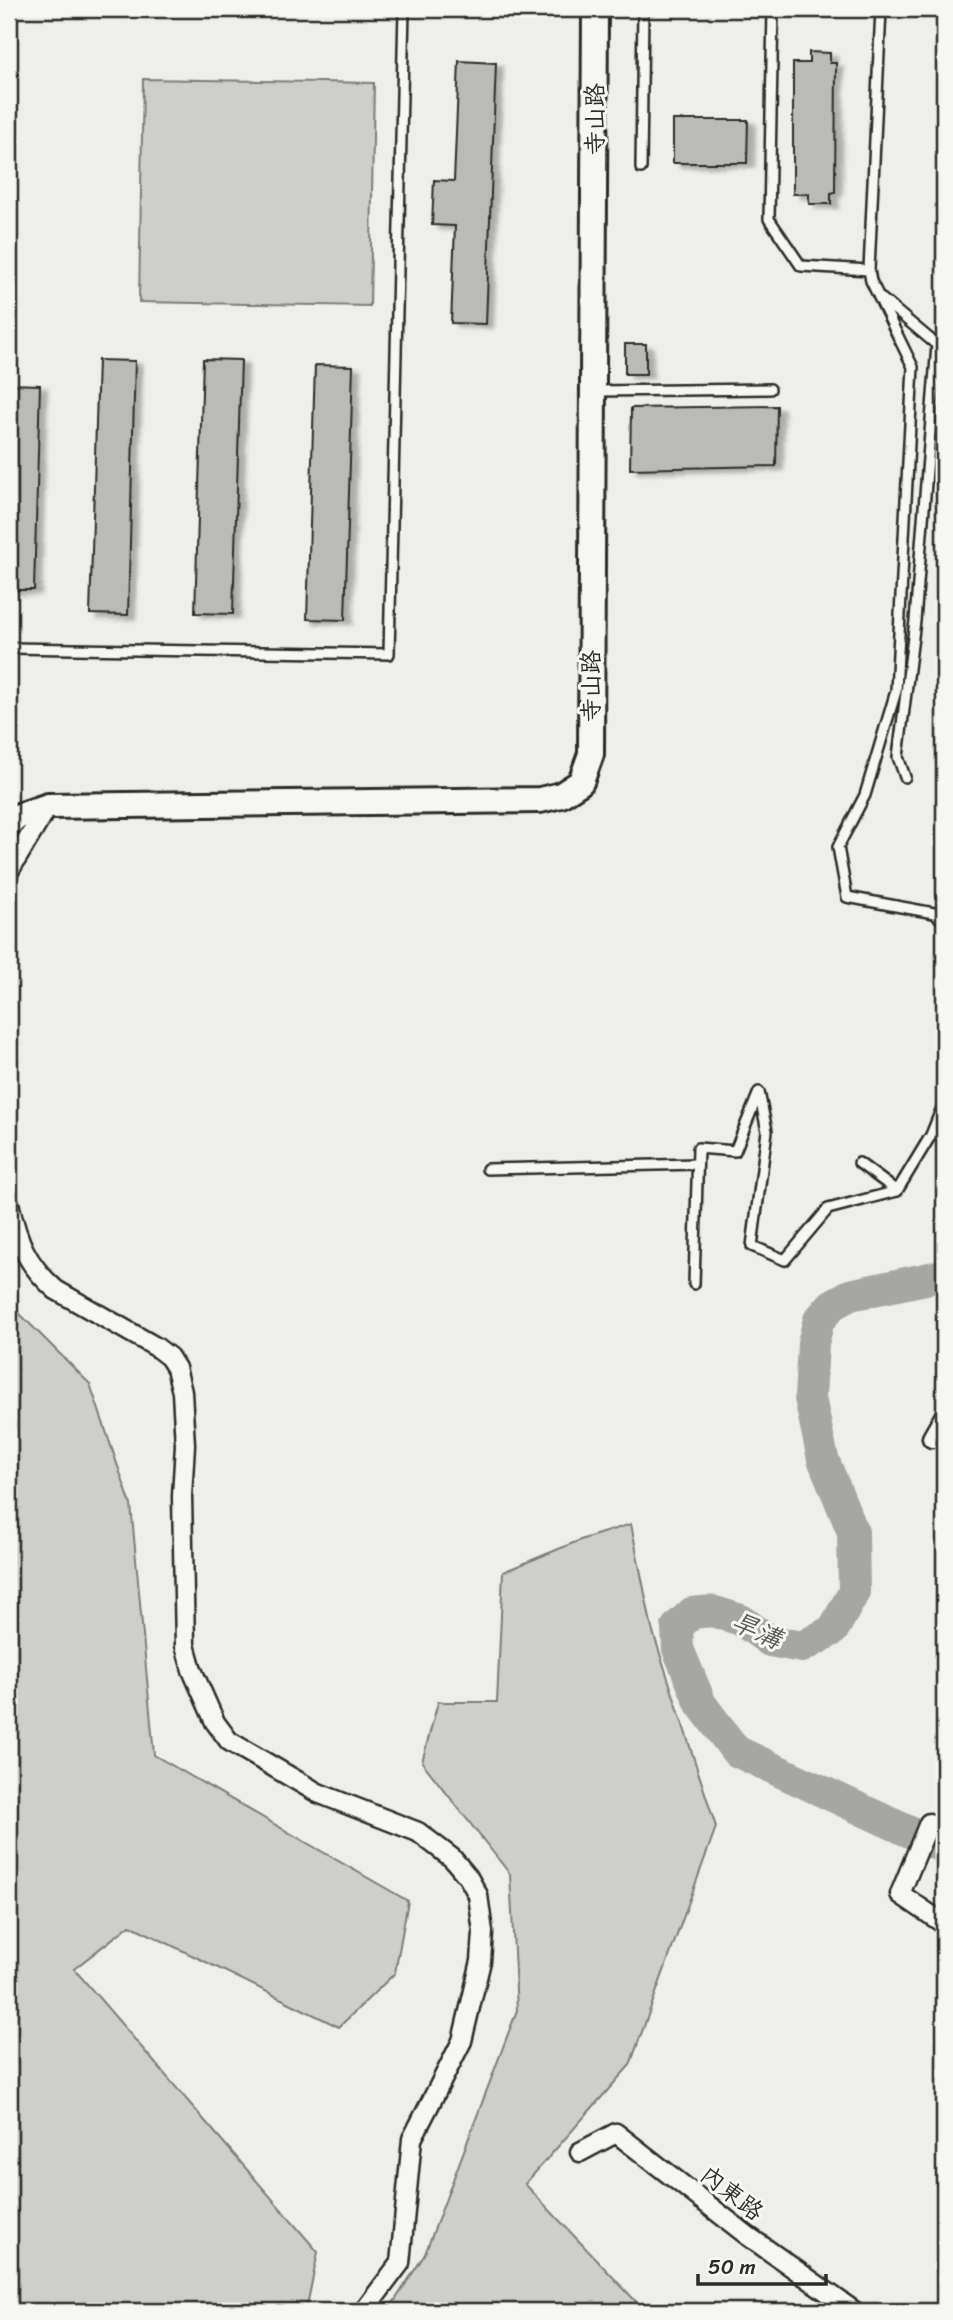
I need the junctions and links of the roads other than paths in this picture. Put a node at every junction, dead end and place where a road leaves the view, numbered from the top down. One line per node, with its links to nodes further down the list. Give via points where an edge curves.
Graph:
1 (404, 9): 11 (lane, via 389,654)
2 (595, 9): 10 (street, 寺山路)
3 (643, 9): 6 (lane)
4 (772, 9): 7 (lane, via 769,219 801,266)
5 (881, 9): 7 (lane)
6 (641, 168)
7 (869, 270): 8 (lane)
8 (878, 296): 12 (lane, via 937,345 915,621 898,757); 16 (lane, via 913,367 896,691 865,795 838,847 847,897 934,914)
9 (770, 389): 10 (lane)
10 (594, 391): 13 (street, 寺山路, via 591,754 581,782 561,795 540,800)
11 (9, 648)
12 (905, 777)
13 (48, 806): 14 (street, 寺山路); 15 (street)
14 (9, 823)
15 (9, 871)
16 (944, 921)
17 (944, 1104): 21 (lane)
18 (859, 1163): 21 (lane)
19 (697, 1164): 20 (lane); 21 (lane, via 698,1148 735,1151 759,1092 767,1131 751,1246 785,1260 828,1209); 23 (lane)
20 (488, 1169)
21 (897, 1191)
22 (9, 1203): 29 (street, via 17,1239 42,1278 156,1347 176,1368 185,1445 185,1645 215,1722 229,1741 318,1793 418,1832 452,1858 478,1895 481,1961 462,2041 412,2139 400,2263)
23 (694, 1284)
24 (944, 1417): 25 (street)
25 (932, 1437)
26 (929, 1823): 27 (street, via 900,1894)
27 (944, 1924)
28 (580, 2152): 30 (street, 內東路, via 616,2133)
29 (364, 2311)
30 (854, 2311)

